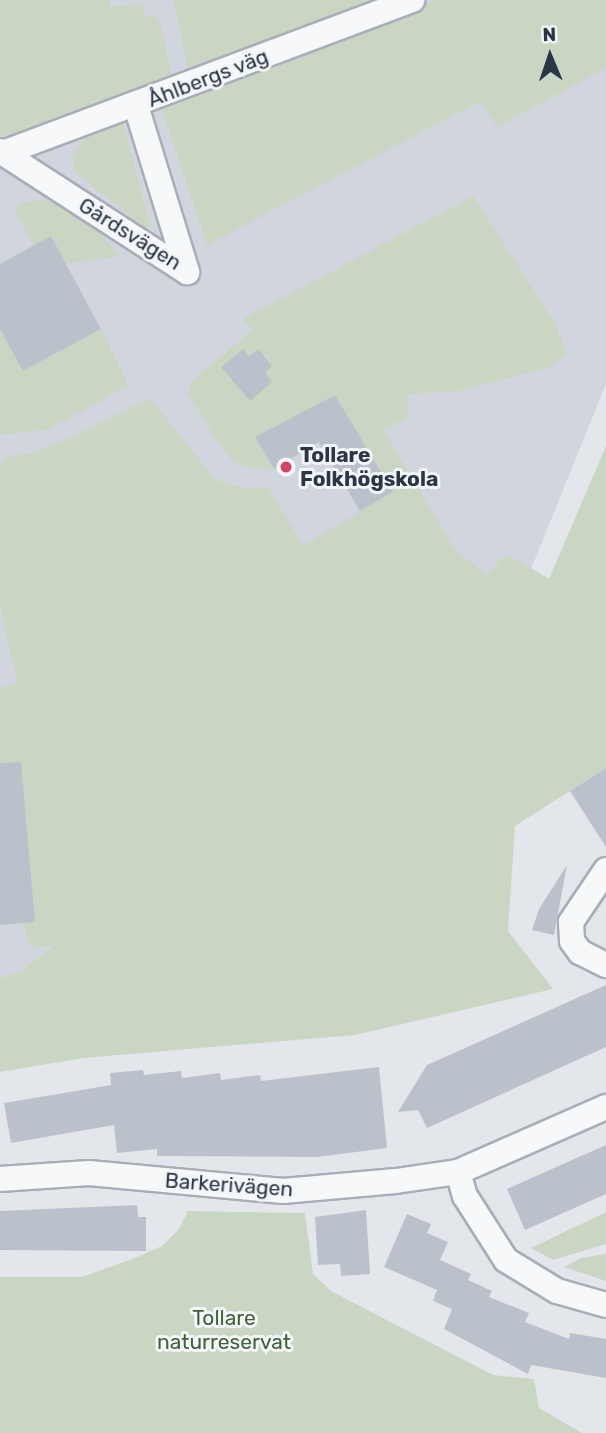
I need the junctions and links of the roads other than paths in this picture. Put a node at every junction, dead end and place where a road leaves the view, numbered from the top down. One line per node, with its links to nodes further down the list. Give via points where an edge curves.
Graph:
1 (412, 0): 2 (street, Åhlbergs väg)
2 (136, 106): 3 (street, Åhlbergs väg); 3 (street, Gårdsvägen, via 187,272)
3 (1, 152)
4 (606, 870): 5 (street, via 571,922 572,941 580,953)
5 (606, 965)
6 (606, 1107): 7 (street, Barkerivägen)
7 (458, 1172): 8 (street, Barkerivägen, via 283,1191 89,1173); 9 (street, via 465,1196 506,1261 557,1291)
8 (0, 1179)
9 (606, 1306)

